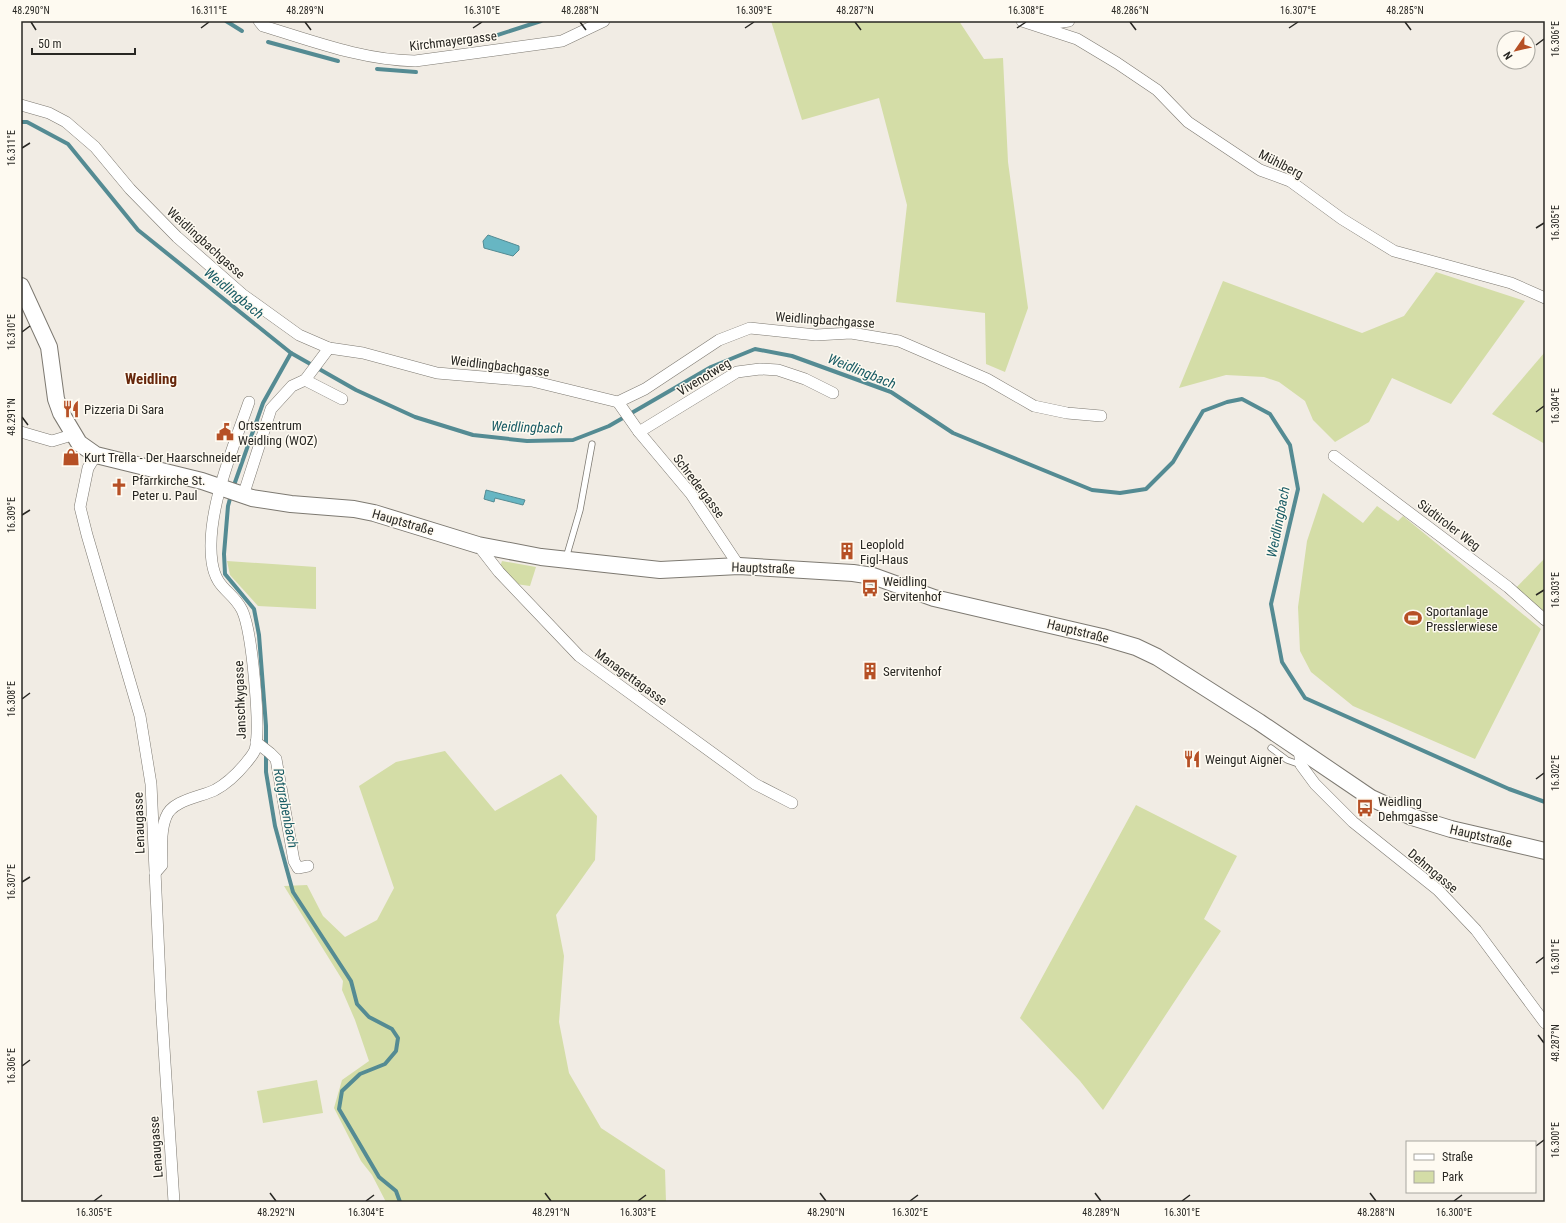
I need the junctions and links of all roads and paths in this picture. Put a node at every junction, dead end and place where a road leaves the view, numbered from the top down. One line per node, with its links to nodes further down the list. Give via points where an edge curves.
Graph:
1 (259, 21): 2 (street, Kirchmayergasse, via 263,26 362,56 415,62 562,41)
2 (604, 21)
3 (1022, 21): 5 (street, Mühlberg)
4 (1069, 21): 5 (street)
5 (1039, 25): 8 (street, Mühlberg, via 1077,39 1117,63 1157,90 1188,122 1260,170 1290,181 1342,219 1394,251 1511,284)
6 (21, 105): 9 (street, Weidlingbachgasse, via 49,113 66,122 95,147 130,189 177,237 242,294 299,335)
7 (21, 286): 18 (main road, Hauptstraße, via 49,348 56,399)
8 (1545, 298)
9 (329, 348): 10 (street); 14 (street, Weidlingbachgasse, via 363,353 437,373 532,381)
10 (307, 376): 12 (street); 22 (street, via 292,386 271,409)
11 (833, 393): 16 (street, Vivenotweg, via 805,379 778,370 737,372)
12 (342, 399)
13 (249, 402): 22 (street)
14 (621, 406): 15 (street, Weidlingbachgasse, via 719,340 750,328 816,335 851,333 900,341 987,379 1034,406 1067,414); 16 (street, Schredergasse)
15 (1101, 416)
16 (637, 428): 25 (street, Schredergasse, via 691,494)
17 (21, 432): 18 (street, via 52,441)
18 (72, 435): 20 (main road, Hauptstraße, via 78,443)
19 (592, 444): 24 (lane, via 580,510)
20 (96, 455): 22 (main road, Hauptstraße); 34 (street, Lenaugasse, via 88,468 80,507 140,716 151,784)
21 (1334, 456): 26 (street, Südtiroler Weg, via 1508,587)
22 (232, 491): 23 (main road, Hauptstraße, via 268,502 374,513); 27 (street, Janschkygasse, via 212,533 212,562 219,584 242,610 247,629 252,654)
23 (478, 545): 24 (main road, Hauptstraße); 31 (street, Managettagasse, via 499,572 579,656 755,784)
24 (566, 560): 25 (main road, Hauptstraße, via 660,570)
25 (739, 566): 29 (main road, Hauptstraße, via 873,576 934,598 1102,636 1136,647 1174,667)
26 (1545, 620)
27 (256, 742): 33 (street, via 276,759 294,861 298,868); 34 (street, Janschkygasse, via 254,752 235,777 214,790 184,800 166,815 162,832 162,865)
28 (1271, 748): 30 (lane, via 1287,760)
29 (1299, 749): 30 (street, Dehmgasse); 32 (main road, Hauptstraße, via 1371,798 1412,817)
30 (1302, 765): 35 (street, Dehmgasse, via 1315,784 1352,822 1438,890 1476,930)
31 (792, 803)
32 (1545, 851)
33 (308, 866)
34 (155, 873): 36 (street, Lenaugasse, via 160,1001)
35 (1545, 1023)
36 (174, 1202)

